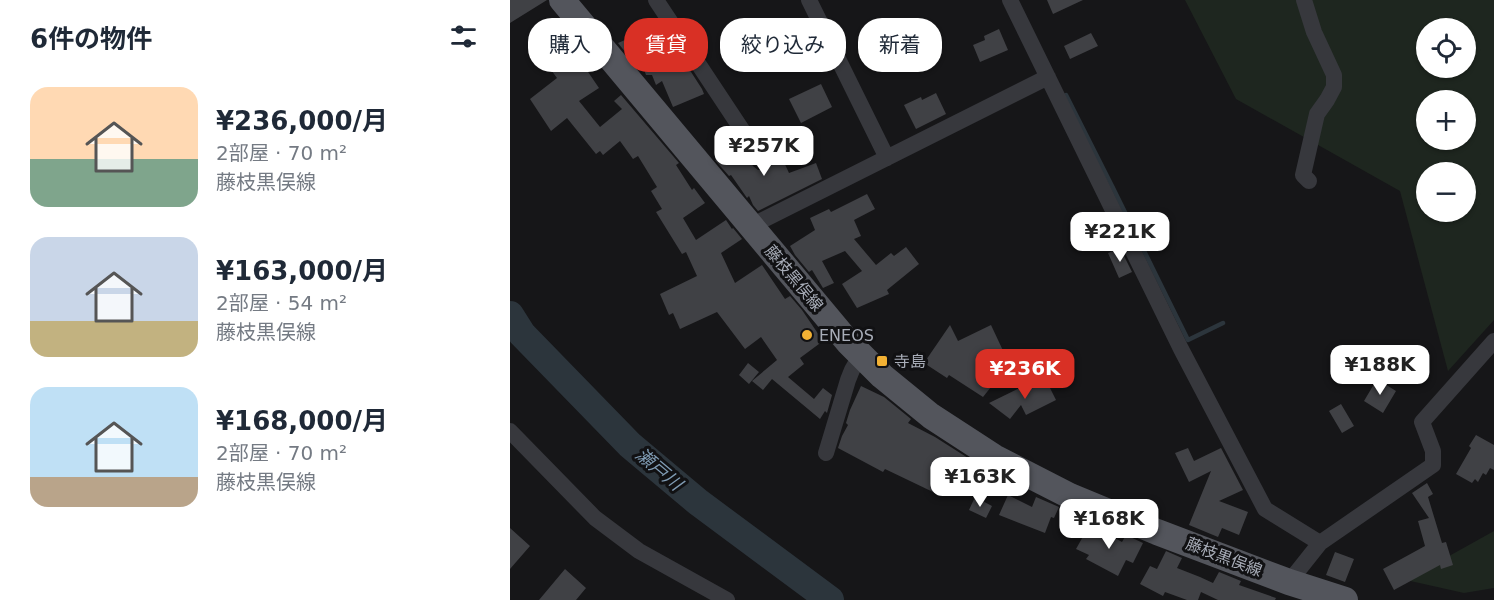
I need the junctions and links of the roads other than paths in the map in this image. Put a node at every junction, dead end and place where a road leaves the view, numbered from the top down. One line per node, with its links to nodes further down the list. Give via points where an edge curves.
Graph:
1 (562, 0): 10 (main road, 藤枝黒俣線)
2 (656, 0): 8 (street)
3 (809, 0): 7 (street)
4 (1010, 0): 6 (street)
5 (1304, 0): 9 (street, via 1334,75 1334,87 1317,114 1303,175)
6 (1048, 77): 7 (street); 15 (street, via 1181,349 1265,509)
7 (887, 158): 10 (street)
8 (762, 160)
9 (1309, 181)
10 (751, 226): 12 (main road, 藤枝黒俣線)
11 (1494, 341): 15 (street, via 1422,422 1433,451 1432,465)
12 (860, 356): 14 (street, via 848,380); 16 (main road, 藤枝黒俣線, via 932,416 994,457 1070,496)
13 (510, 431): 17 (street, via 595,518 639,551)
14 (826, 453)
15 (1320, 543): 16 (street)
16 (1289, 582): 18 (main road, 藤枝黒俣線)
17 (727, 600)
18 (1345, 600)

